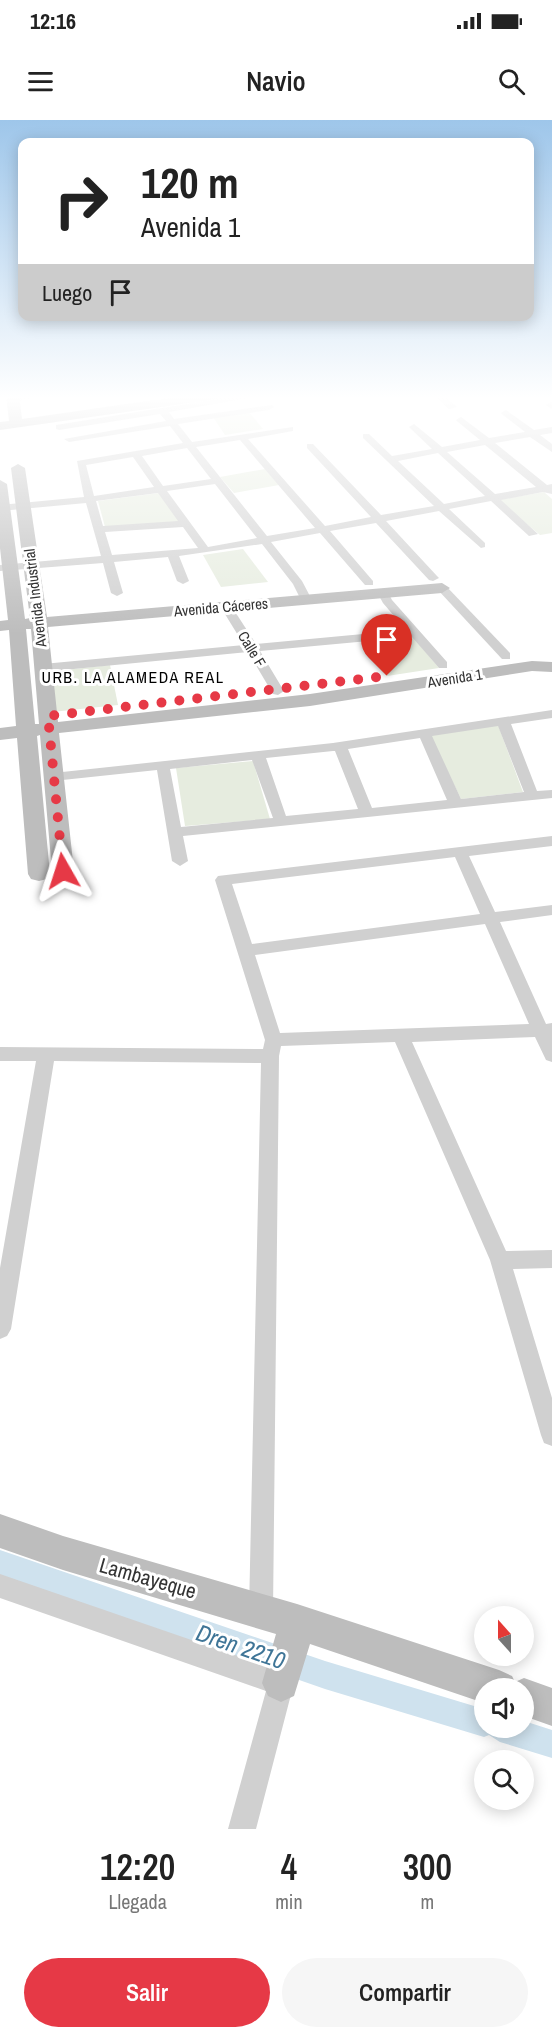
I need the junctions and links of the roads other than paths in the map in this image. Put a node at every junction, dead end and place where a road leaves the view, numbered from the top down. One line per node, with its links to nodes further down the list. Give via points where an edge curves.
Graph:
1 (19, 475): 16 (street, Avenida Industrial)
2 (84, 475): 15 (street)
3 (151, 475): 12 (street)
4 (212, 475): 10 (street)
5 (275, 475): 22 (street)
6 (337, 475): 19 (street)
7 (407, 475): 17 (street)
8 (467, 475): 14 (street)
9 (529, 475): 13 (street)
10 (217, 481): 12 (street); 24 (street)
11 (0, 484): 18 (street, Avenida Industrial)
12 (162, 490): 15 (street); 20 (street)
13 (549, 490): 14 (street)
14 (493, 498): 17 (street); 23 (street)
15 (92, 499): 16 (street); 21 (street)
16 (23, 506): 18 (street); 29 (street, Avenida Industrial)
17 (441, 507): 19 (street); 25 (street)
18 (2, 508): 30 (street, Avenida Industrial)
19 (380, 521): 22 (street); 32 (street)
20 (185, 524): 21 (street); 26 (street)
21 (101, 529): 28 (street)
22 (325, 531): 24 (street); 33 (street)
23 (533, 534)
24 (266, 542): 26 (street); 35 (street)
25 (481, 545)
26 (205, 551): 27 (street)
27 (173, 555): 28 (street); 31 (street)
28 (109, 560): 29 (street); 34 (street)
29 (32, 566): 30 (street); 37 (street, Avenida Industrial)
30 (6, 568): 38 (street, Avenida Industrial)
31 (183, 581)
32 (438, 583): 33 (street, Avenida Cáceres); 41 (street)
33 (376, 588): 35 (street, Avenida Cáceres); 39 (street)
34 (117, 593)
35 (304, 595): 36 (street, Avenida Cáceres); 37 (street, Avenida Cáceres)
36 (226, 606): 37 (street, Avenida Cáceres); 40 (street, Calle F)
37 (38, 617): 38 (street, Avenida Cáceres); 44 (street, Avenida Industrial)
38 (9, 619): 50 (street, Avenida Industrial)
39 (415, 633): 40 (street); 42 (street)
40 (252, 648): 44 (street); 45 (street, Calle F)
41 (513, 657): 45 (street, Avenida 1)
42 (443, 665)
43 (552, 667): 49 (street, Avenida 1, via 532,666 310,700)
44 (43, 668): 49 (street, Avenida Industrial)
45 (278, 691): 49 (street, Avenida 1)
46 (552, 714): 48 (street)
47 (0, 721): 50 (street, Avenida 1)
48 (503, 721): 51 (street); 58 (street)
49 (48, 723): 50 (street, Avenida 1); 56 (street, Avenida Industrial)
50 (26, 725): 52 (street, Avenida 1); 67 (street, Avenida Industrial)
51 (423, 733): 53 (street); 59 (street)
52 (0, 734)
53 (340, 746): 54 (street); 60 (street)
54 (258, 756): 55 (street); 61 (street)
55 (163, 766): 56 (street); 62 (street)
56 (53, 777): 66 (street, Avenida Industrial)
57 (552, 794): 58 (street)
58 (532, 796): 59 (street)
59 (456, 804): 60 (street)
60 (367, 813): 61 (street)
61 (281, 821): 62 (street)
62 (175, 832): 65 (street)
63 (552, 841): 64 (street)
64 (460, 852): 69 (street); 70 (street, via 223,880)
65 (180, 861)
66 (63, 871)
67 (39, 874)
68 (552, 910): 69 (street)
69 (490, 918): 70 (street); 71 (street)
70 (245, 951): 73 (street)
71 (547, 1030): 72 (street); 76 (street)
72 (400, 1035): 73 (street); 78 (street)
73 (272, 1048): 75 (street); 83 (street)
74 (0, 1054): 75 (street)
75 (46, 1054): 79 (street)
76 (552, 1055)
77 (552, 1259): 78 (street)
78 (500, 1260): 80 (street)
79 (0, 1329)
80 (552, 1435)
81 (0, 1530): 83 (street, Lambayeque, via 63,1553)
82 (0, 1586): 84 (street)
83 (261, 1611): 84 (street, Lambayeque)
84 (289, 1655): 85 (street, Lambayeque); 88 (street)
85 (474, 1685)
86 (534, 1701): 87 (street)
87 (552, 1707)
88 (242, 1829)

